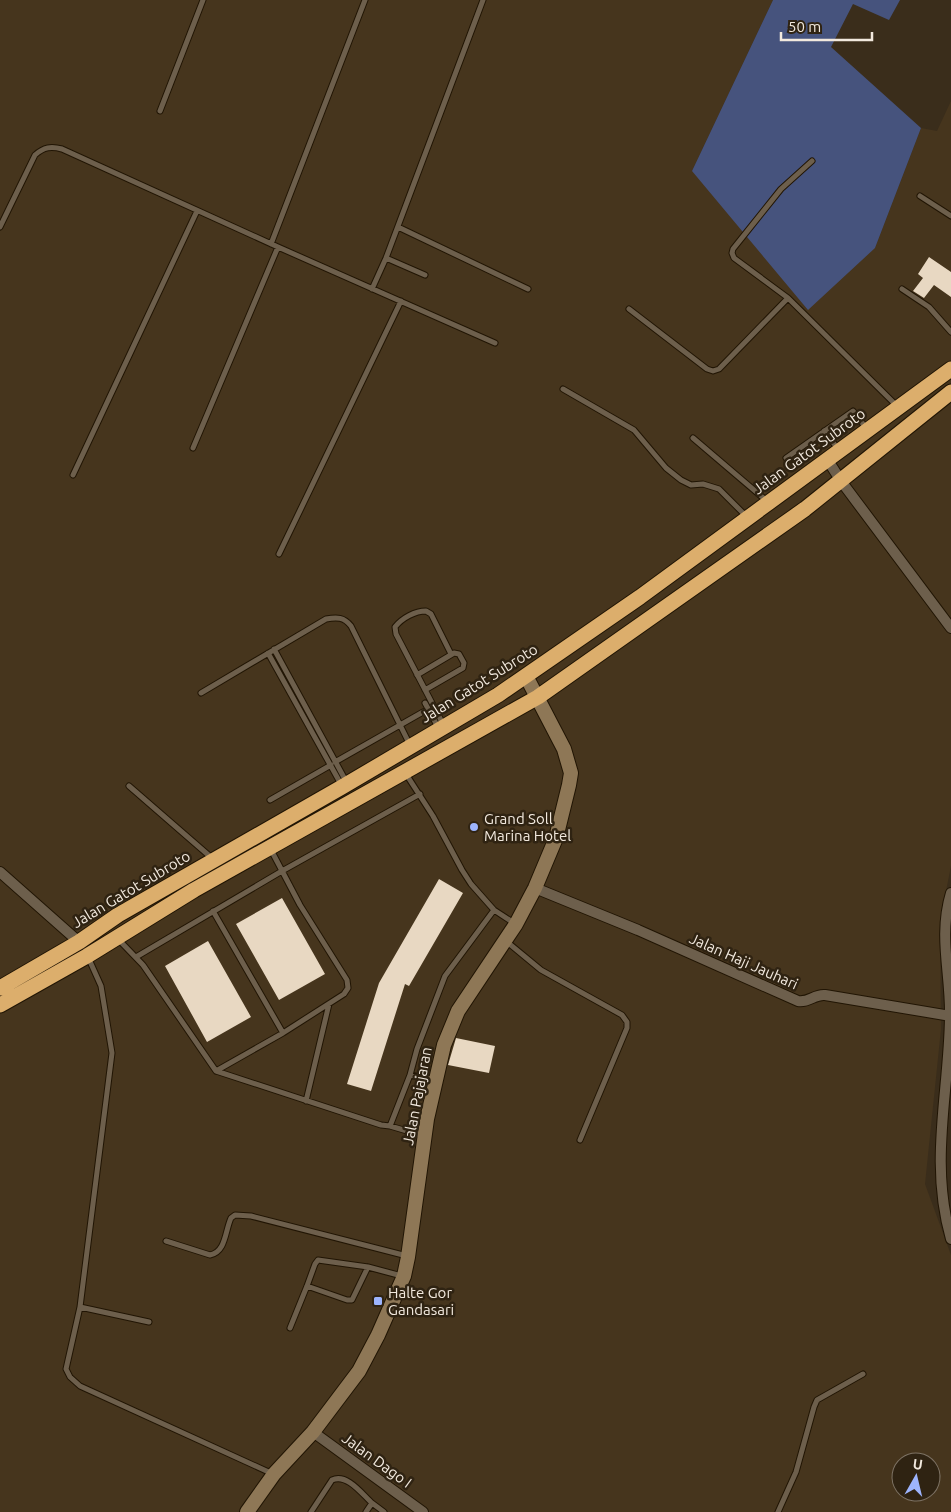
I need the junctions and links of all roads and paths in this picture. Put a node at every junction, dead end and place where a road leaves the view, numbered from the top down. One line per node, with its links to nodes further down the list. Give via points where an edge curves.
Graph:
1 (203, 0): 4 (lane)
2 (365, 0): 11 (lane)
3 (483, 0): 10 (lane)
4 (160, 111)
5 (812, 161): 18 (lane, via 781,189 732,253 734,258)
6 (920, 196): 8 (lane)
7 (197, 211): 9 (lane, via 53,147 35,155); 11 (lane); 33 (lane)
8 (951, 216)
9 (0, 227)
10 (398, 227): 13 (lane); 16 (lane)
11 (271, 244): 12 (lane)
12 (278, 247): 15 (lane); 30 (lane)
13 (386, 258): 14 (lane); 15 (lane)
14 (426, 275)
15 (372, 289): 19 (lane)
16 (528, 289)
17 (902, 289): 21 (lane, via 928,307)
18 (788, 298): 20 (lane, via 719,369 713,371); 26 (lane)
19 (400, 301): 22 (lane); 37 (lane)
20 (629, 309)
21 (951, 332)
22 (495, 343)
23 (951, 369): 26 (highway, Jalan Gatot Subroto)
24 (563, 389): 36 (lane, via 634,430 666,468 681,480 691,485 710,485 719,489)
25 (951, 392): 34 (highway)
26 (899, 407): 27 (highway, Jalan Gatot Subroto)
27 (868, 430): 28 (lane, via 853,411); 31 (highway, Jalan Gatot Subroto)
28 (824, 431): 31 (lane); 32 (lane)
29 (693, 438): 35 (lane)
30 (193, 448)
31 (833, 454): 34 (street); 35 (highway, Jalan Gatot Subroto)
32 (786, 458)
33 (73, 476)
34 (841, 480): 38 (street); 46 (highway, via 805,510)
35 (769, 502): 36 (highway, Jalan Gatot Subroto)
36 (747, 518): 43 (highway, Jalan Gatot Subroto)
37 (279, 554)
38 (951, 628)
39 (274, 649): 40 (lane); 49 (lane, via 326,619 348,621); 52 (lane)
40 (268, 653): 45 (lane); 52 (lane)
41 (451, 654): 42 (lane); 42 (lane, via 431,614 419,611 400,622 395,627 396,634); 44 (lane, via 458,654 464,663 463,668)
42 (417, 675): 44 (lane)
43 (526, 676): 46 (main road, Jalan Pajajaran); 50 (highway, Jalan Gatot Subroto)
44 (425, 690): 50 (lane)
45 (201, 693)
46 (538, 697): 53 (highway); 62 (main road, Jalan Pajajaran, via 564,749 571,773 556,838)
47 (425, 703): 50 (lane)
48 (423, 712): 49 (lane)
49 (400, 725): 51 (lane); 52 (lane)
50 (442, 728): 51 (highway, Jalan Gatot Subroto)
51 (411, 746): 54 (highway, Jalan Gatot Subroto)
52 (333, 763): 54 (lane); 57 (lane)
53 (404, 772): 56 (lane); 58 (highway)
54 (345, 785): 59 (highway, Jalan Gatot Subroto)
55 (129, 786): 59 (lane)
56 (420, 794): 60 (lane); 64 (lane, via 462,870)
57 (270, 800)
58 (269, 847): 60 (lane); 67 (highway)
59 (214, 860): 69 (highway, Jalan Gatot Subroto)
60 (282, 871): 65 (lane); 73 (lane, via 346,980 348,988 344,994)
61 (0, 872): 69 (street)
62 (535, 888): 66 (main road, Jalan Pajajaran); 75 (street, Jalan Haji Jauhari, via 798,1001 808,1002 818,995 825,995)
63 (951, 893): 75 (street, via 944,925)
64 (494, 910): 66 (lane); 78 (lane, via 445,976 416,1049)
65 (213, 911): 71 (lane); 76 (lane)
66 (516, 924): 68 (main road, Jalan Pajajaran)
67 (116, 937): 70 (highway); 71 (lane)
68 (505, 941): 79 (main road, Jalan Pajajaran, via 458,1011 444,1044); 83 (lane, via 540,970 622,1015 627,1022)
69 (78, 942): 70 (highway); 72 (highway, Jalan Gatot Subroto)
70 (87, 956): 74 (highway); 90 (lane, via 101,986 112,1054)
71 (136, 957): 77 (lane)
72 (0, 988)
73 (329, 1003): 76 (lane); 80 (lane)
74 (0, 1005)
75 (951, 1016): 84 (street, via 940,1165 943,1205)
76 (283, 1033): 77 (lane)
77 (216, 1071): 80 (lane)
78 (410, 1075): 79 (lane); 81 (lane)
79 (436, 1080): 82 (main road, Jalan Pajajaran)
80 (306, 1101): 81 (lane)
81 (390, 1126): 82 (lane)
82 (424, 1136): 86 (main road, Jalan Pajajaran)
83 (580, 1140)
84 (951, 1239)
85 (166, 1241): 86 (lane, via 210,1255 217,1254 222,1249 231,1218 239,1215)
86 (408, 1257): 88 (main road, Jalan Pajajaran)
87 (368, 1267): 88 (lane); 89 (lane, via 318,1260); 89 (lane, via 352,1300)
88 (404, 1276): 94 (main road, Jalan Pajajaran, via 359,1371)
89 (307, 1286): 92 (lane)
90 (80, 1307): 91 (lane); 95 (lane, via 66,1370 74,1382)
91 (149, 1322)
92 (290, 1328)
93 (863, 1374): 102 (lane, via 817,1400 796,1472)
94 (314, 1432): 95 (main road, Jalan Pajajaran); 101 (street, Jalan Dago I)
95 (274, 1474): 97 (main road, Jalan Pajajaran)
96 (372, 1503): 98 (lane, via 347,1480 336,1478); 99 (lane); 100 (lane)
97 (246, 1512)
98 (311, 1512)
99 (366, 1512)
100 (384, 1512)
101 (423, 1512)
102 (778, 1512)

